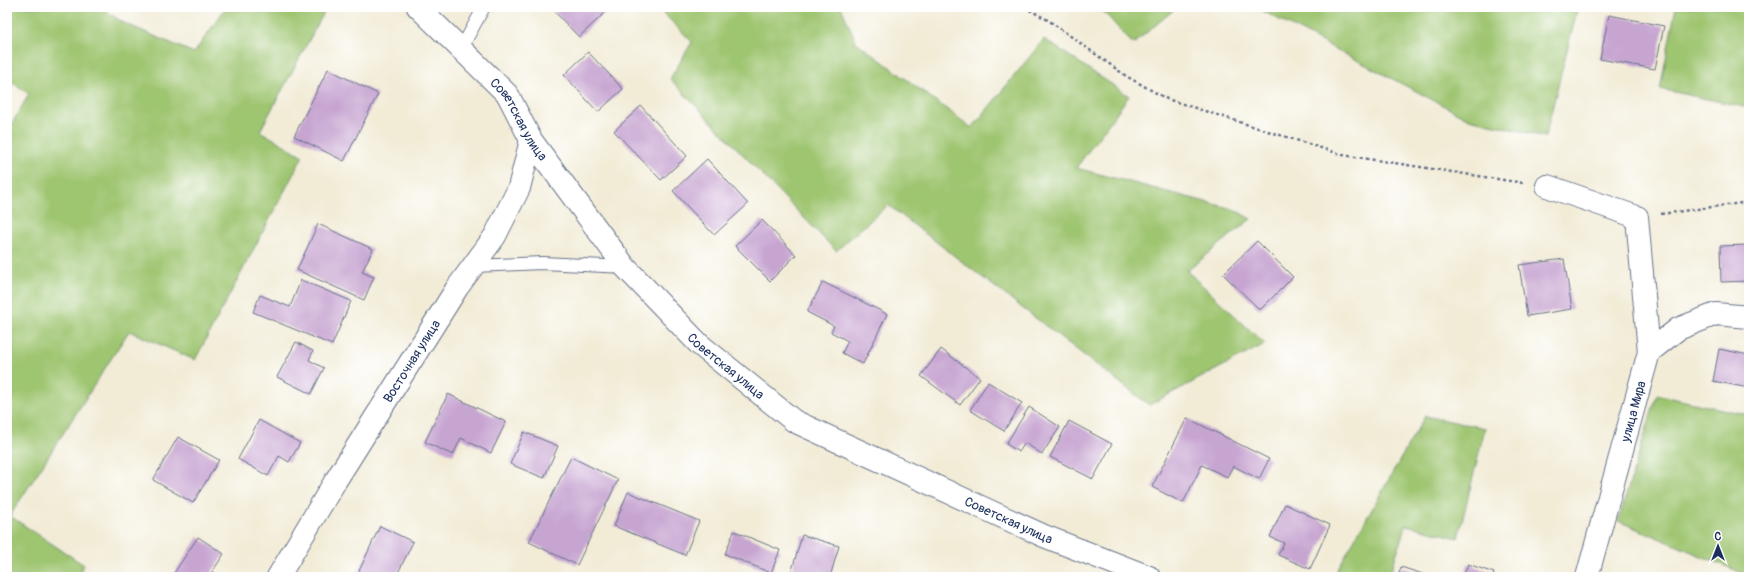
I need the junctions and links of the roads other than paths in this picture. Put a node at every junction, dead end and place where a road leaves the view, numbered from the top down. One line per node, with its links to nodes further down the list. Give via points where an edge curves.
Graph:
1 (418, 7): 3 (street, Советская улица)
2 (484, 7): 3 (lane)
3 (460, 49): 4 (street, Советская улица, via 508,95)
4 (531, 140): 6 (street, Восточная улица, via 518,188 495,236); 7 (street, Советская улица)
5 (1547, 186): 9 (street, улица Мира, via 1637,217)
6 (473, 266): 7 (lane, via 542,263); 10 (street, Восточная улица, via 340,473)
7 (625, 267): 11 (street, Советская улица, via 699,344 794,421 1044,536)
8 (1749, 317): 9 (street, via 1716,314 1678,329)
9 (1648, 352): 12 (street, улица Мира)
10 (278, 577)
11 (1149, 577)
12 (1587, 577)

